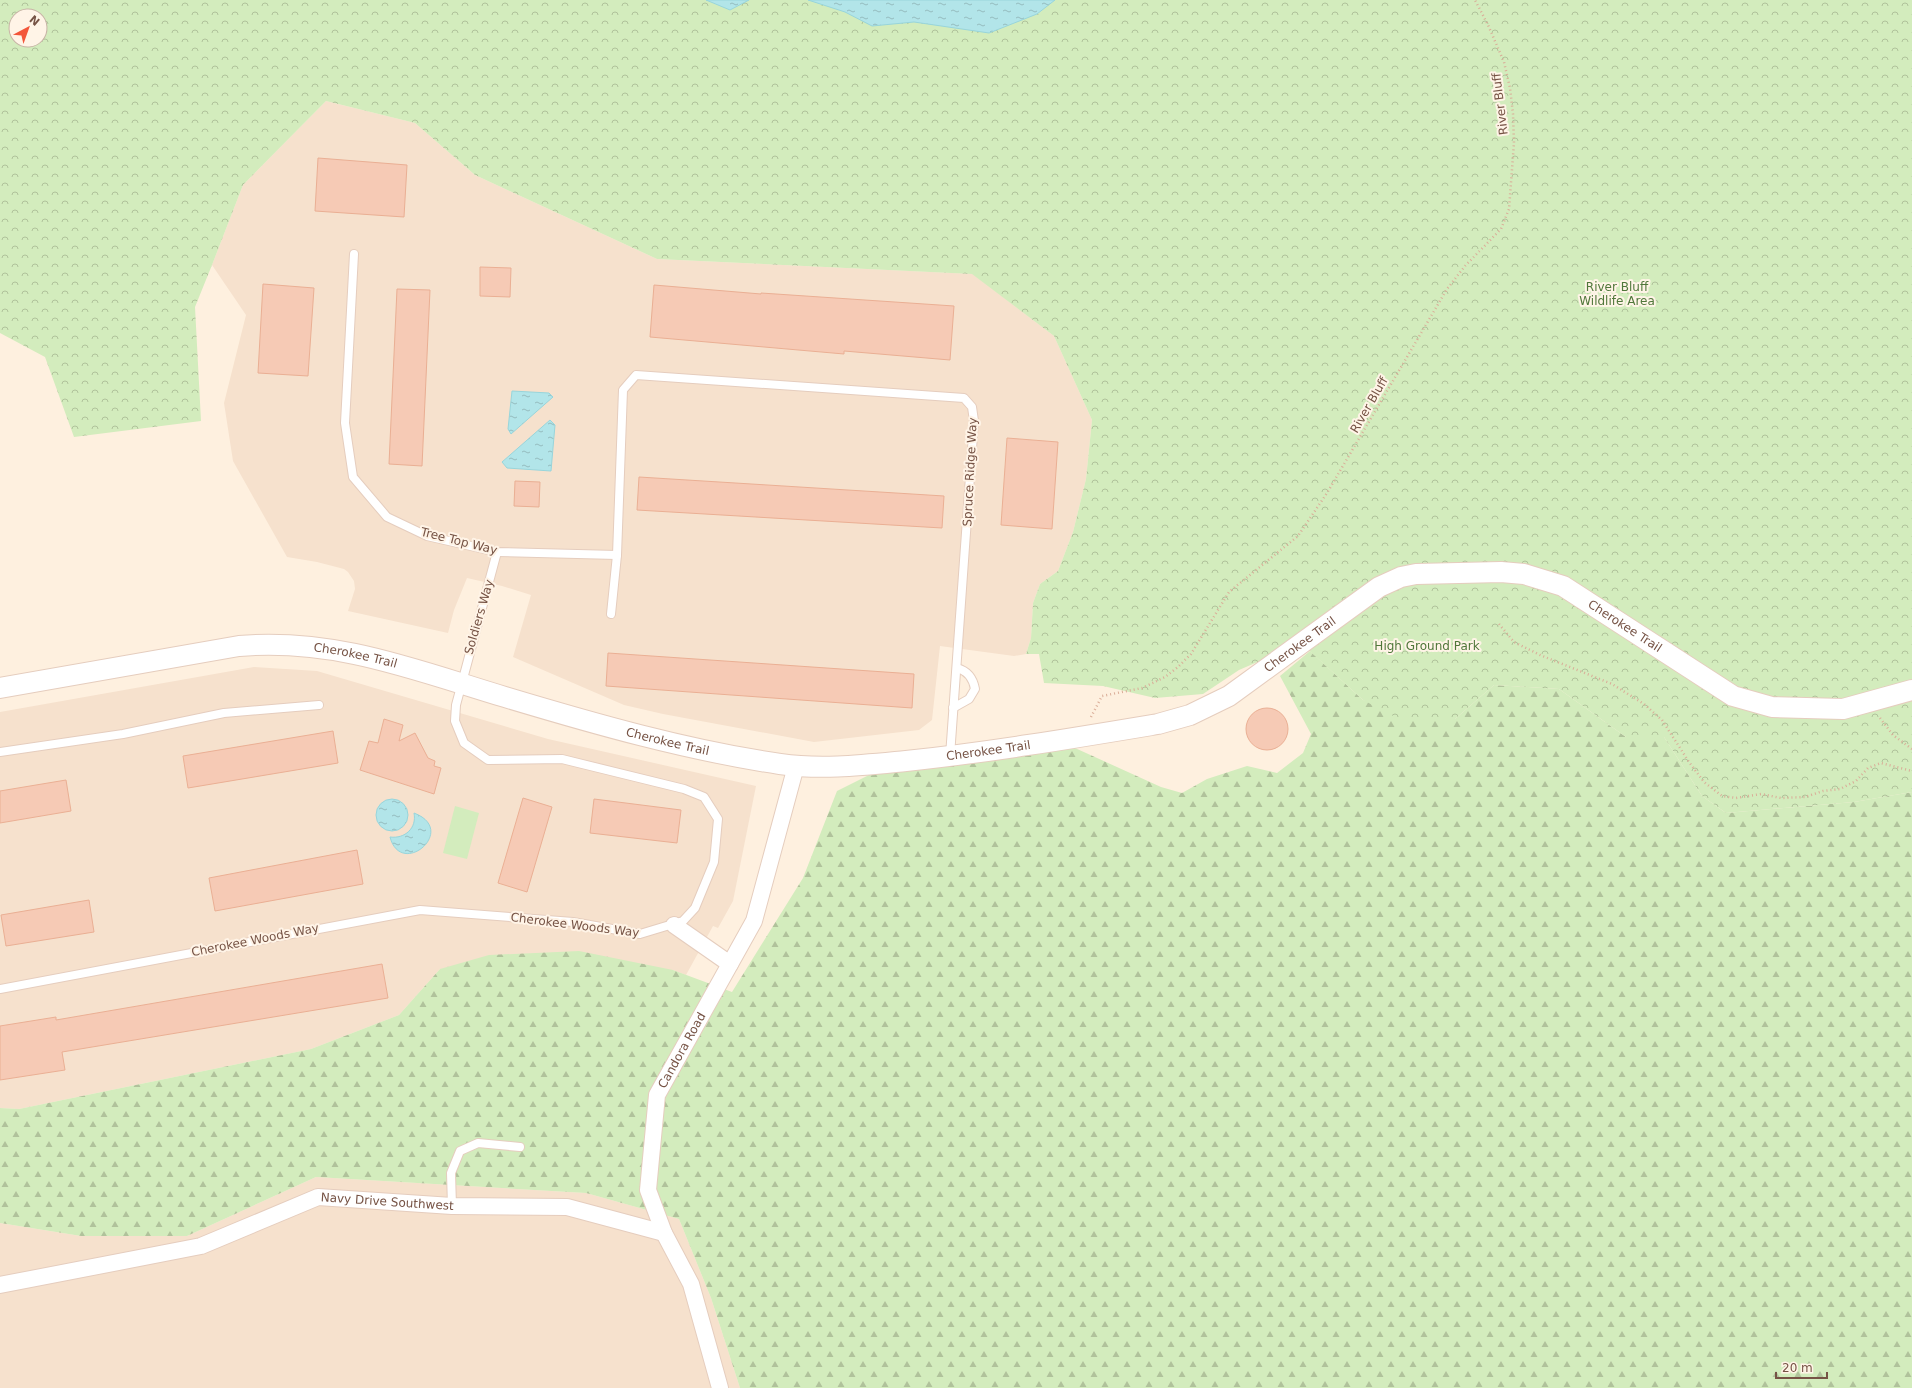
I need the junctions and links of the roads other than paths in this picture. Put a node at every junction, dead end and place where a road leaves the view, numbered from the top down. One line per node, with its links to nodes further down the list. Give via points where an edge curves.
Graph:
1 (354, 254): 2 (lane, Tree Top Way, via 345,423 353,477 387,517 427,536)
2 (498, 552): 3 (lane, Tree Top Way); 6 (lane, Soldiers Way)
3 (617, 554): 4 (lane); 5 (lane, Spruce Ridge Way, via 623,390 636,376 964,398 972,407 974,422)
4 (612, 614)
5 (957, 668): 10 (lane, Spruce Ridge Way); 10 (lane, via 970,677 975,689 969,699)
6 (460, 683): 7 (street, Cherokee Trail, via 368,655 315,647 268,644 239,646); 13 (street, Cherokee Trail, via 620,731); 14 (lane, Cherokee Woods Way, via 455,721 464,743 488,760 562,758 684,788 704,796 718,819 714,862 695,908 683,921)
7 (0, 688)
8 (1912, 690): 12 (street, Cherokee Trail, via 1843,709 1772,707 1733,696 1563,586 1524,574 1501,572 1416,574 1378,587 1229,696 1190,715 1158,724)
9 (319, 706): 11 (lane, via 224,713 124,734)
10 (953, 708): 12 (lane, Spruce Ridge Way)
11 (0, 752)
12 (950, 756): 13 (street, Cherokee Trail, via 833,768)
13 (796, 766): 15 (street, Candora Road, via 754,920)
14 (674, 925): 15 (street); 16 (lane, Cherokee Woods Way, via 640,934 573,922 420,910)
15 (730, 964): 19 (street, Candora Road, via 657,1095 648,1190)
16 (0, 989)
17 (520, 1147): 18 (lane, via 478,1143 460,1151 451,1173)
18 (452, 1206): 19 (street, Navy Drive Southwest, via 567,1207); 20 (street, Navy Drive Southwest, via 318,1197 201,1246)
19 (664, 1233): 21 (street, Candora Road, via 691,1284)
20 (0, 1285)
21 (720, 1388)

